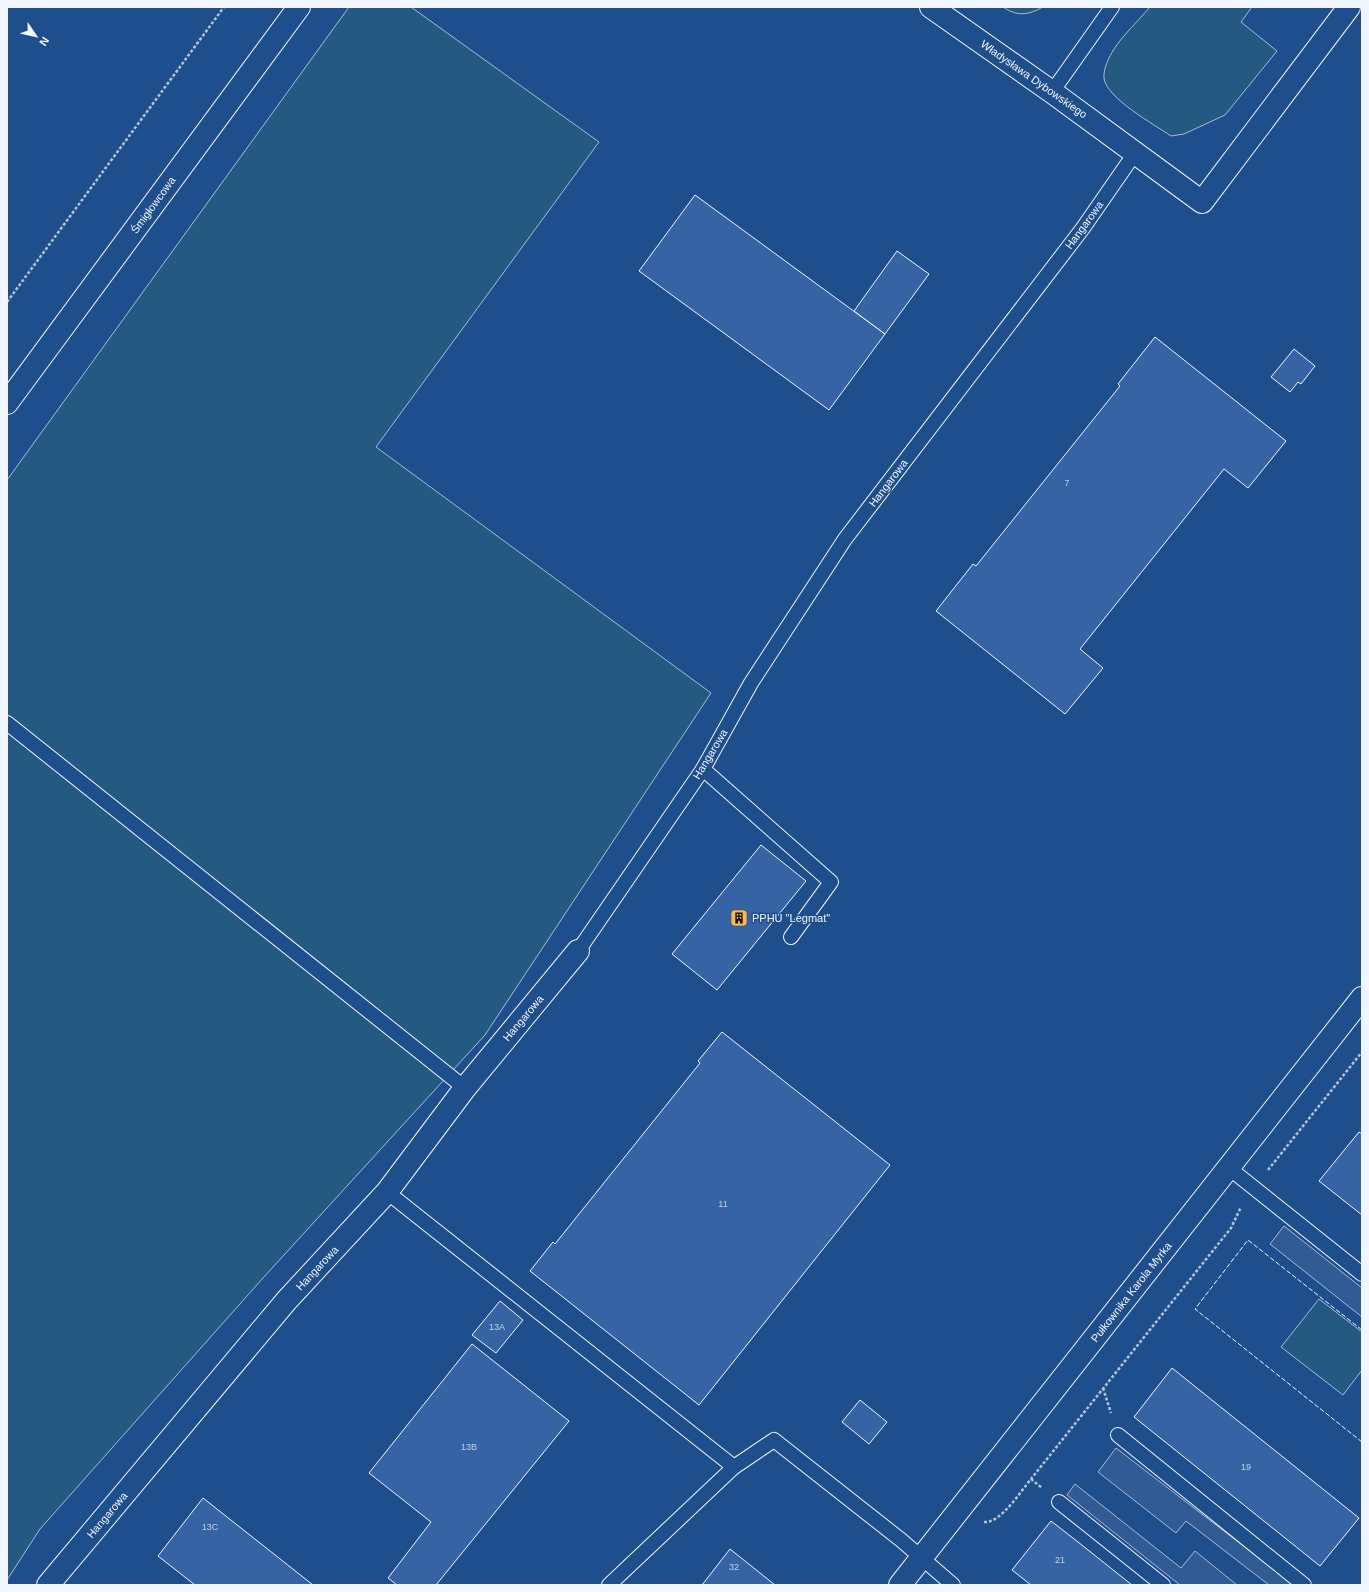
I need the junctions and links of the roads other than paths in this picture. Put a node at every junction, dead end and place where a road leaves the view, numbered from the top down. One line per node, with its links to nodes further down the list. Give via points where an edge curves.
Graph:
1 (299, 7): 7 (street, Śmigłowcowa)
2 (931, 7): 5 (street, Władysława Dybowskiego)
3 (1112, 7): 5 (lane)
4 (1348, 7): 6 (street, via 1202,202)
5 (1052, 92): 6 (street, Władysława Dybowskiego)
6 (1135, 152): 9 (lane, Hangarowa, via 1083,228 845,540 751,683)
7 (7, 403)
8 (7, 723): 13 (lane)
9 (703, 769): 10 (lane, via 831,882); 11 (lane, Hangarowa)
10 (791, 937)
11 (578, 951): 13 (street, Hangarowa)
12 (1362, 998): 14 (street, Pułkownika Karola Myrka)
13 (465, 1088): 15 (street, Hangarowa)
14 (1229, 1168): 16 (lane); 20 (street, Pułkownika Karola Myrka)
15 (387, 1192): 18 (lane); 21 (street, Hangarowa, via 287,1300)
16 (1362, 1274)
17 (1118, 1435): 26 (lane)
18 (734, 1468): 20 (lane, via 774,1440 902,1540); 22 (lane)
19 (1059, 1502): 25 (lane)
20 (921, 1559): 23 (street, Pułkownika Karola Myrka); 24 (lane)
21 (48, 1585)
22 (609, 1585)
23 (900, 1585)
24 (954, 1585)
25 (1163, 1585)
26 (1304, 1585)

